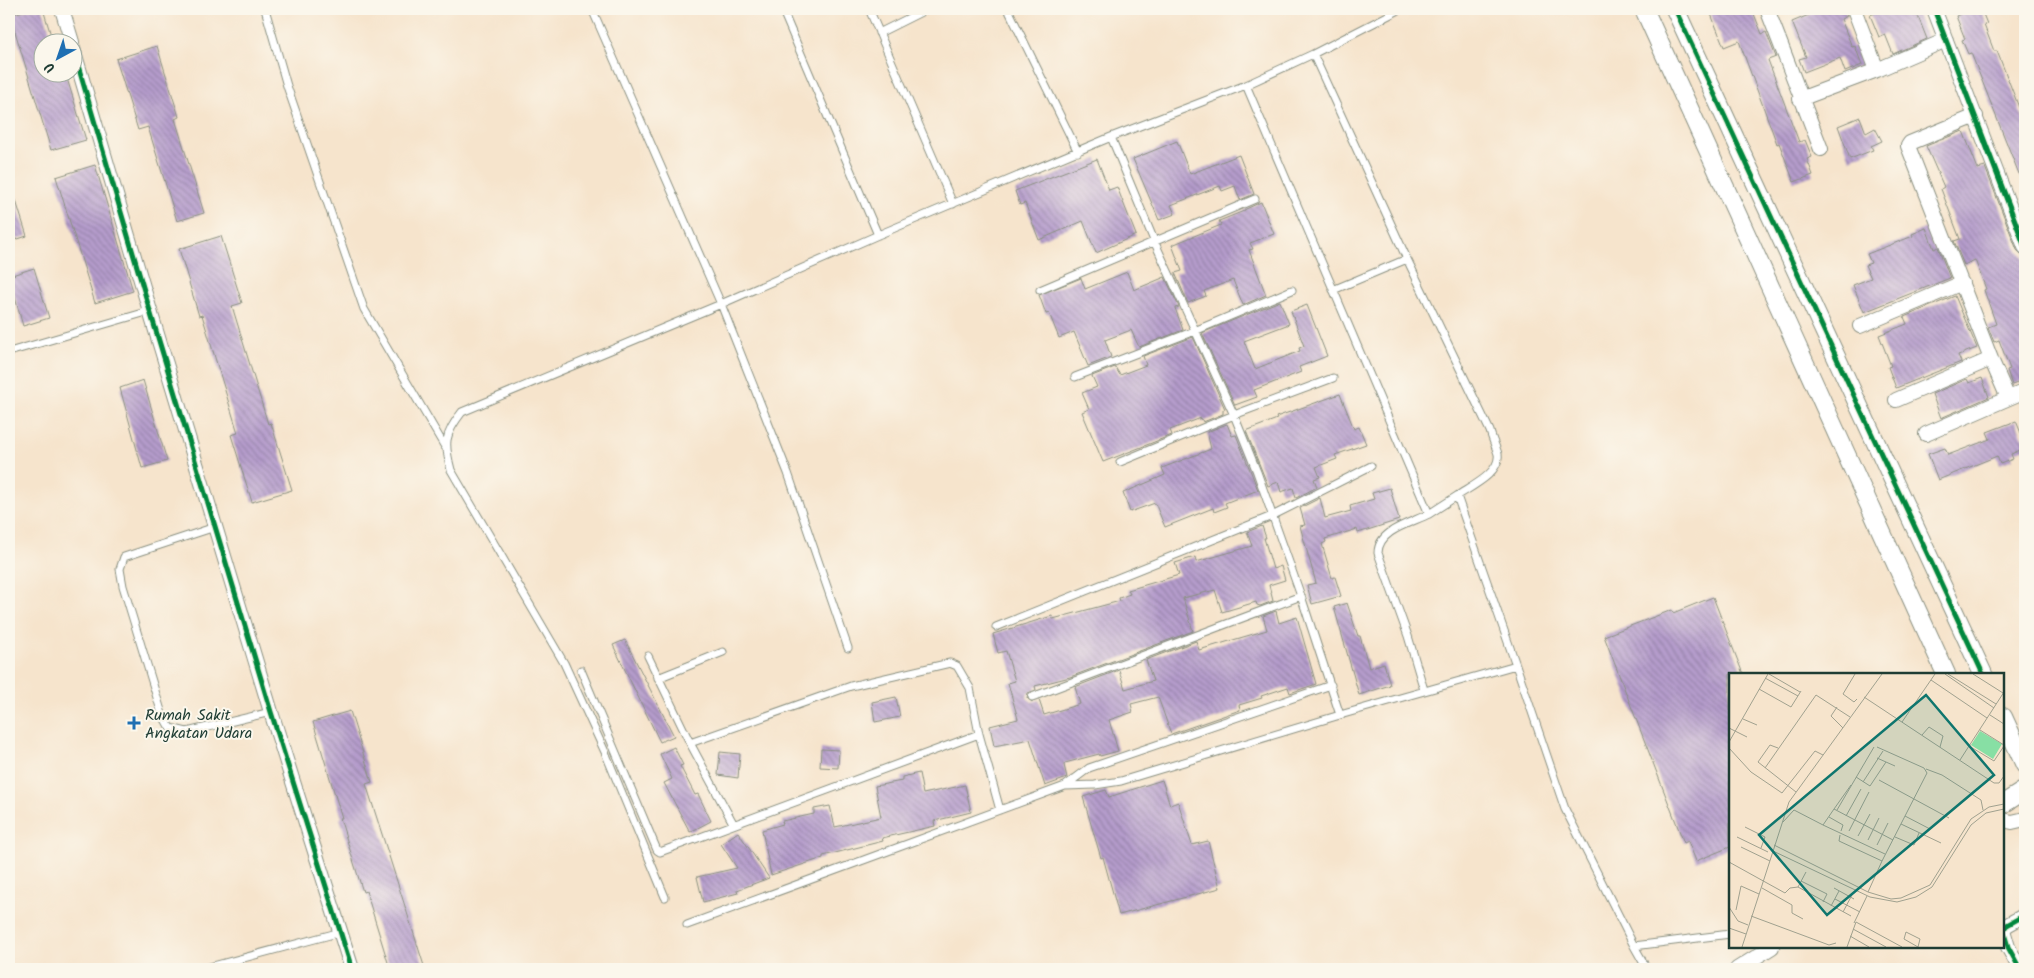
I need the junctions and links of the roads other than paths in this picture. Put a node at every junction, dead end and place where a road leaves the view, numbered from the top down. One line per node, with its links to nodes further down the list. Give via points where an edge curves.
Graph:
1 (62, 9): 14 (street)
2 (265, 9): 49 (lane, via 287,86 364,309)
3 (592, 9): 36 (lane)
4 (782, 9): 28 (lane)
5 (869, 9): 15 (lane)
6 (927, 9): 15 (lane)
7 (1008, 9): 25 (lane)
8 (1401, 9): 17 (lane)
9 (1644, 9): 63 (street)
10 (1675, 9): 64 (street)
11 (1767, 9): 21 (street)
12 (1854, 9): 18 (street)
13 (1934, 9): 16 (street)
14 (69, 32)
15 (879, 34): 27 (lane)
16 (1946, 40): 18 (street); 22 (street)
17 (1313, 54): 20 (lane); 31 (lane)
18 (1877, 70): 21 (street)
19 (82, 78): 37 (street)
20 (1246, 85): 23 (lane); 35 (lane)
21 (1800, 99): 24 (street)
22 (1976, 116): 30 (street); 32 (street, via 1908,146)
23 (1111, 137): 25 (lane); 29 (lane)
24 (1821, 149)
25 (1078, 152): 27 (lane)
26 (1255, 199): 29 (lane)
27 (953, 204): 28 (lane)
28 (878, 235): 36 (lane)
29 (1155, 243): 33 (lane); 39 (lane)
30 (2025, 247)
31 (1407, 259): 35 (lane); 52 (lane, via 1490,431 1498,456 1497,465 1491,472)
32 (1962, 283): 38 (street); 41 (street)
33 (1040, 290)
34 (1292, 290): 39 (lane)
35 (1333, 290): 53 (lane)
36 (721, 304): 49 (lane, via 462,412 451,426); 58 (lane, via 788,473)
37 (150, 311): 40 (lane); 55 (street)
38 (1860, 326)
39 (1197, 330): 42 (lane); 47 (lane)
40 (9, 352)
41 (1991, 359): 45 (street); 46 (street)
42 (1075, 377)
43 (1333, 378): 47 (lane)
44 (2025, 391): 45 (street)
45 (2008, 398): 48 (street)
46 (1896, 400)
47 (1234, 415): 50 (lane); 54 (lane)
48 (1926, 434)
49 (446, 447): 81 (lane, via 451,470 564,663)
50 (1120, 462)
51 (1371, 466): 54 (lane)
52 (1457, 496): 53 (lane); 61 (lane)
53 (1429, 514): 67 (lane, via 1393,530 1378,546)
54 (1272, 516): 56 (lane); 57 (lane)
55 (215, 527): 69 (street); 69 (lane, via 124,557 120,569 123,586 162,714 170,728 187,732)
56 (1301, 596): 66 (lane); 68 (lane)
57 (996, 627)
58 (848, 648)
59 (723, 652): 65 (lane)
60 (648, 656): 65 (lane)
61 (1516, 665): 67 (lane); 88 (lane, via 1565,809)
62 (580, 670): 80 (lane, via 657,850 662,852)
63 (1946, 673)
64 (1983, 673)
65 (658, 678): 73 (lane)
66 (1330, 685): 70 (lane); 75 (lane, via 1089,768)
67 (1424, 690): 70 (lane)
68 (1032, 696)
69 (270, 712): 85 (street)
70 (1340, 715): 75 (lane, via 1121,781)
71 (2004, 719): 74 (street)
72 (979, 734): 73 (lane, via 970,688 957,666 950,663 851,686); 78 (lane); 80 (lane)
73 (690, 744): 80 (lane)
74 (2025, 765)
75 (1064, 786): 78 (lane)
76 (2025, 790): 77 (street)
77 (2004, 809): 79 (street, via 2012,822)
78 (1000, 810): 83 (lane)
79 (2025, 819)
80 (733, 823)
81 (665, 897)
82 (2025, 915): 84 (street)
83 (687, 925)
84 (2004, 929)
85 (341, 932): 90 (lane); 91 (street)
86 (2004, 933): 94 (street)
87 (1729, 934): 88 (lane)
88 (1634, 946): 92 (lane)
89 (1770, 948): 93 (street)
90 (202, 969)
91 (352, 969)
92 (1648, 969)
93 (1738, 969)
94 (2020, 969)

